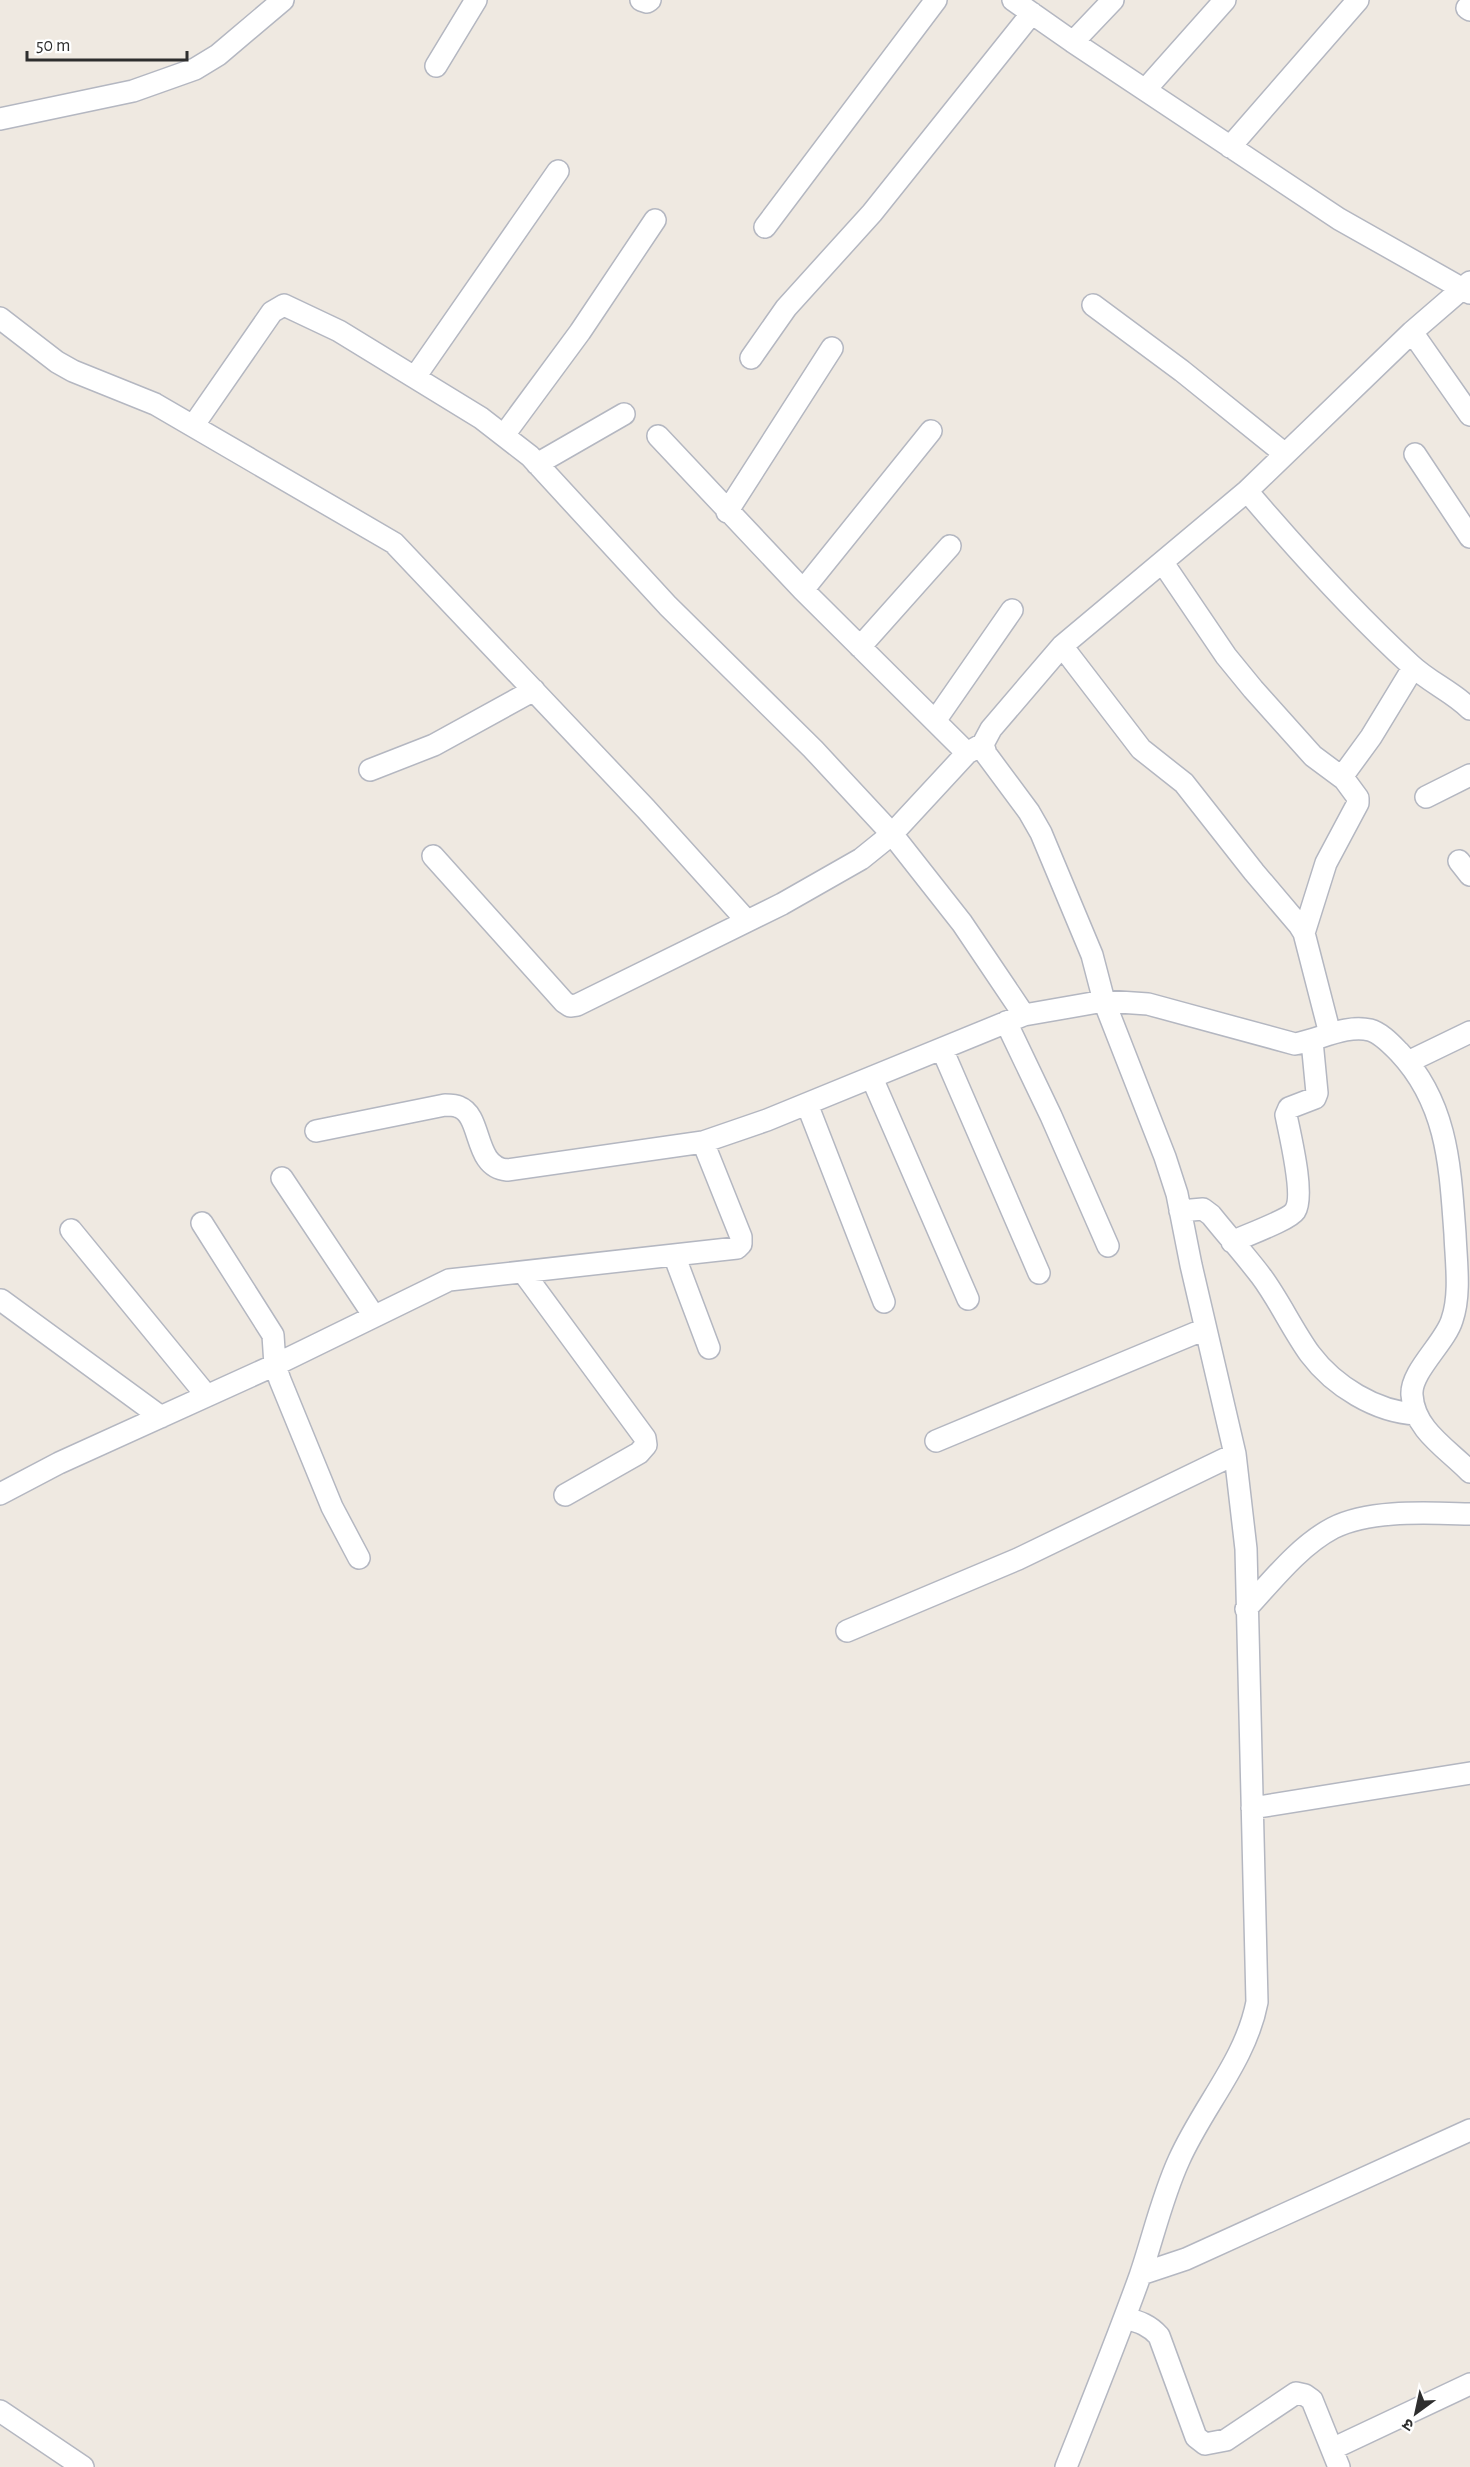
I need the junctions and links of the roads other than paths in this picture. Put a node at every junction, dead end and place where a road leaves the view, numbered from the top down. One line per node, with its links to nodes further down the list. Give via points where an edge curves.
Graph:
1 (283, 0): 14 (street, via 218,55 195,69 133,91)
2 (476, 0): 12 (street)
3 (641, 0): 4 (street)
4 (650, 0)
5 (936, 0): 18 (street)
6 (1013, 0): 10 (street)
7 (1113, 0): 11 (street)
8 (1225, 0): 13 (street)
9 (1358, 0): 15 (street)
10 (1032, 13): 11 (street); 24 (street, via 872,213 786,308)
11 (1073, 42): 13 (street)
12 (436, 66)
13 (1145, 90): 15 (street)
14 (0, 119)
15 (1230, 147): 19 (street, via 1339,219)
16 (558, 171): 25 (street)
17 (655, 220): 30 (street)
18 (765, 227)
19 (1467, 288): 22 (street)
20 (1094, 305): 32 (street)
21 (0, 318): 28 (street, via 65,367 155,404)
22 (1412, 332): 27 (street); 32 (street)
23 (832, 348): 36 (street)
24 (751, 358)
25 (415, 377): 28 (street, via 339,331 284,305 272,312); 30 (street)
26 (624, 414): 34 (street)
27 (1470, 415)
28 (193, 426): 45 (street, via 394,543)
29 (931, 431): 40 (street)
30 (504, 435): 34 (street)
31 (658, 436): 36 (street)
32 (1285, 454): 35 (street)
33 (1415, 454): 37 (street)
34 (537, 464): 53 (street, via 661,598 813,749)
35 (1247, 491): 39 (street); 44 (street, via 1307,562)
36 (727, 512): 40 (street)
37 (1470, 537)
38 (950, 546): 43 (street)
39 (1163, 563): 42 (street); 51 (street, via 1226,656 1313,756)
40 (803, 590): 43 (street)
41 (1012, 610): 47 (street)
42 (1062, 646): 48 (street); 56 (street, via 1137,744 1184,783)
43 (860, 647): 47 (street)
44 (1413, 668): 46 (street); 51 (street)
45 (534, 690): 49 (street, via 434,745); 55 (street)
46 (1470, 710)
47 (935, 721): 48 (street)
48 (975, 749): 53 (street); 57 (street, via 986,754 1041,833 1092,955)
49 (370, 770)
50 (1470, 775): 52 (street)
51 (1344, 779): 56 (street, via 1358,803 1326,863)
52 (1426, 797)
53 (892, 834): 55 (street, via 861,859); 58 (street, via 962,923)
54 (433, 856): 55 (street, via 570,1006)
55 (747, 921)
56 (1304, 933): 60 (street)
57 (1104, 1001): 58 (street); 60 (street, via 1148,1004 1295,1044); 68 (street, via 1165,1157)
58 (1015, 1018): 61 (street); 72 (street)
59 (1470, 1032): 62 (street)
60 (1321, 1037): 62 (street, via 1370,1030); 71 (street, via 1317,1093 1313,1099 1289,1108 1286,1115 1298,1176 1297,1206 1290,1216)
61 (942, 1049): 63 (street); 76 (street)
62 (1408, 1062): 74 (street, via 1433,1102 1448,1149)
63 (872, 1077): 64 (street); 77 (street)
64 (807, 1104): 66 (street); 79 (street)
65 (316, 1131): 66 (street, via 445,1105 461,1107 490,1163 507,1170)
66 (703, 1142): 73 (street, via 741,1244 737,1248)
67 (282, 1179): 80 (street)
68 (1180, 1211): 71 (street, via 1207,1211); 81 (street)
69 (202, 1223): 83 (street, via 273,1335)
70 (71, 1230): 84 (street)
71 (1233, 1242): 85 (street, via 1260,1275 1317,1363 1380,1407)
72 (1108, 1246)
73 (674, 1255): 75 (street); 82 (street)
74 (1463, 1264): 85 (street, via 1453,1320 1413,1386)
75 (523, 1272): 80 (street, via 449,1280); 91 (street, via 645,1438 646,1445 639,1454)
76 (1039, 1273)
77 (968, 1299)
78 (1, 1300): 86 (street)
79 (884, 1302)
80 (374, 1316): 83 (street)
81 (1205, 1329): 87 (street); 88 (street)
82 (709, 1348)
83 (275, 1365): 84 (street); 93 (street, via 332,1507)
84 (207, 1396): 86 (street)
85 (1416, 1414): 89 (street, via 1424,1429)
86 (161, 1417): 90 (street)
87 (936, 1441)
88 (1234, 1454): 94 (street, via 1246,1549); 95 (street, via 1018,1559)
89 (1470, 1472)
90 (0, 1494)
91 (565, 1495)
92 (1470, 1514): 94 (street, via 1410,1512 1335,1527 1279,1572)
93 (359, 1558)
94 (1246, 1609): 97 (street)
95 (847, 1631)
96 (1470, 1773): 97 (street)
97 (1252, 1808): 99 (street, via 1257,2002 1253,2024 1178,2160)
98 (1470, 2130): 99 (street, via 1186,2259)
99 (1141, 2274): 100 (street)
100 (1125, 2318): 103 (street, via 1152,2327 1160,2336 1196,2437 1205,2444 1226,2440 1296,2393 1312,2400); 104 (street)
101 (1470, 2384): 103 (street)
102 (0, 2411): 105 (street)
103 (1336, 2458)
104 (1074, 2462)
105 (83, 2467)

